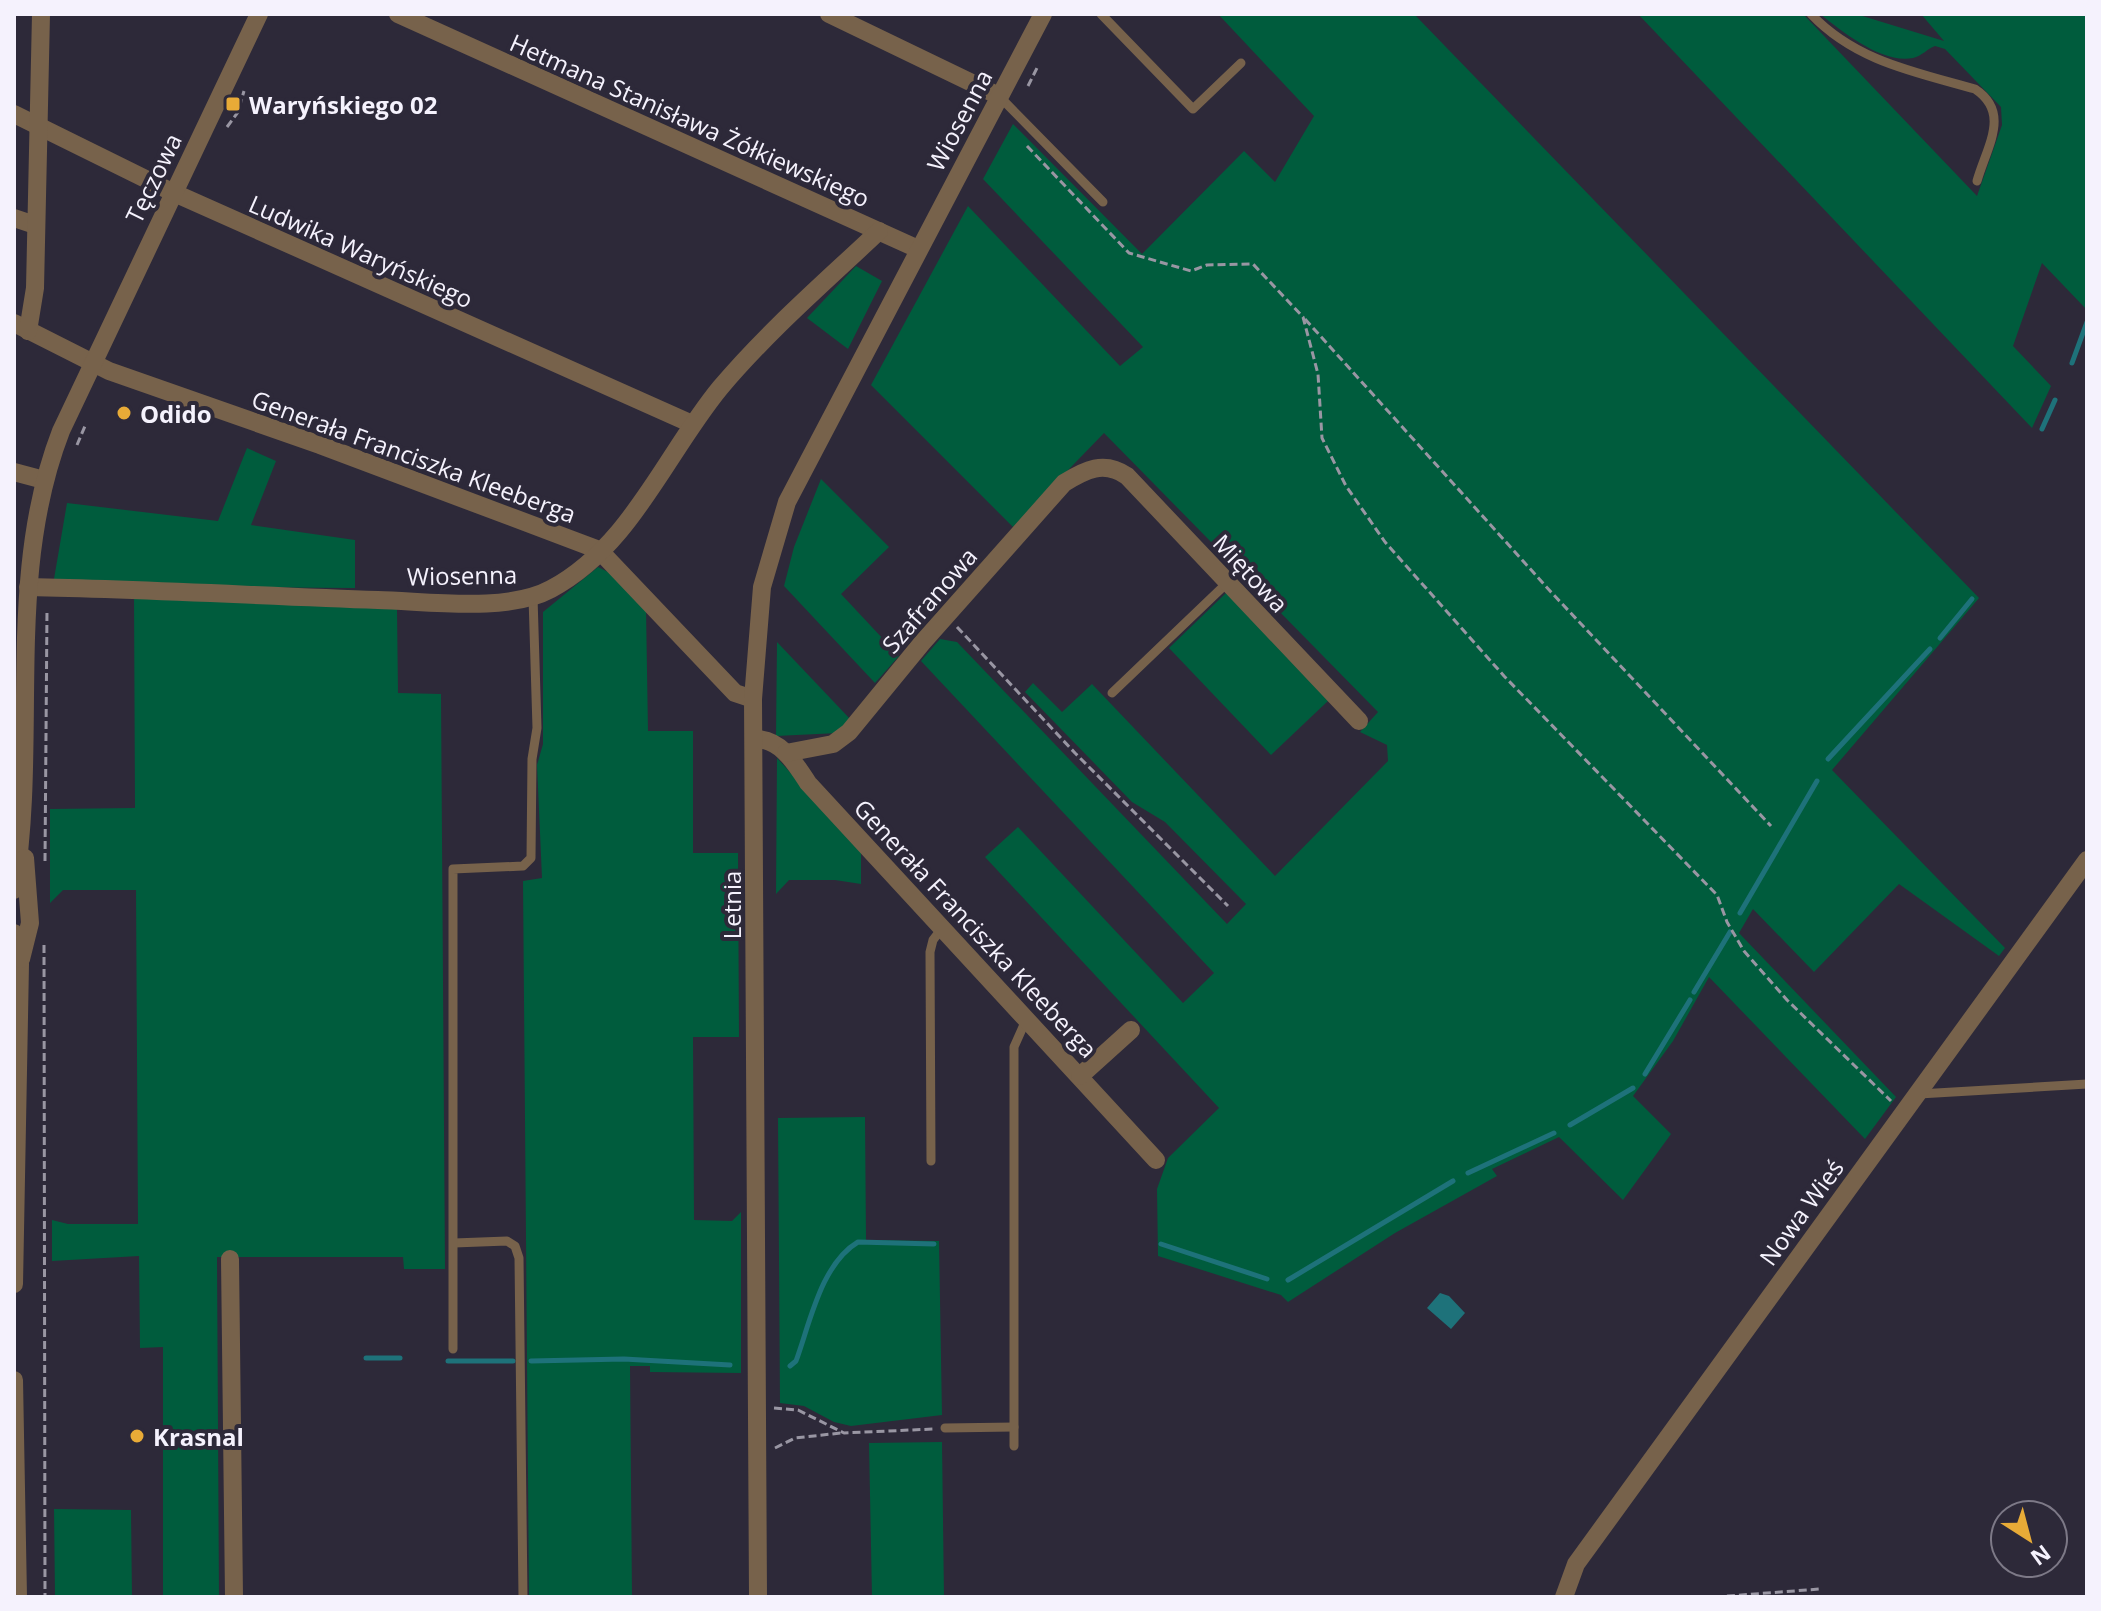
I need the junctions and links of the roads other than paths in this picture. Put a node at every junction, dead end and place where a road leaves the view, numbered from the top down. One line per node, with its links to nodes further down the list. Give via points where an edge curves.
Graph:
1 (41, 14): 11 (street)
2 (259, 14): 13 (street, Tęczowa)
3 (398, 14): 17 (street, Hetmana Stanisława Żółkiewskiego)
4 (829, 14): 9 (street)
5 (1043, 14): 9 (street, Wiosenna)
6 (1101, 14): 8 (lane, via 1193,109)
7 (1811, 14): 12 (lane, via 1865,56 1985,96 1996,118)
8 (1241, 63)
9 (999, 96): 14 (lane); 18 (street, Wiosenna)
10 (14, 114): 11 (street, Ludwika Waryńskiego)
11 (37, 127): 13 (street, Ludwika Waryńskiego); 16 (street)
12 (1977, 181)
13 (172, 192): 20 (street, Tęczowa); 21 (street, Ludwika Waryńskiego)
14 (1103, 202)
15 (14, 218): 16 (street)
16 (35, 225): 19 (street, via 35,288)
17 (879, 231): 18 (street, Hetmana Stanisława Żółkiewskiego); 21 (street, Wiosenna, via 751,354)
18 (918, 249): 31 (street, Letnia, via 787,502 762,587)
19 (21, 327): 20 (street, Generała Franciszka Kleeberga)
20 (92, 364): 24 (street, Tęczowa); 25 (street, Generała Franciszka Kleeberga)
21 (692, 424): 25 (street, Wiosenna, via 645,499)
22 (1104, 467): 26 (street, Miętowa, via 1127,476); 34 (street, Szafranowa, via 1093,467 1064,483 849,732 833,744)
23 (14, 472): 24 (street)
24 (44, 480): 27 (street, Tęczowa)
25 (599, 550): 28 (street, Wiosenna, via 579,571); 31 (street, Generała Franciszka Kleeberga, via 735,693)
26 (1227, 583): 30 (lane); 32 (street, Miętowa)
27 (28, 587): 28 (street, Wiosenna, via 419,601); 29 (street, Tęczowa)
28 (533, 597): 49 (lane, via 537,728 531,858 523,866 453,869)
29 (20, 624): 36 (street, Tęczowa)
30 (1112, 693)
31 (753, 699): 33 (street, Letnia)
32 (1359, 721)
33 (755, 739): 34 (street, Generała Franciszka Kleeberga, via 772,741); 61 (street, Letnia)
34 (786, 753): 37 (street, Generała Franciszka Kleeberga)
35 (2087, 860): 45 (street, Nowa Wieś)
36 (23, 878): 39 (street, Tęczowa, via 30,923)
37 (943, 927): 40 (street, Generała Franciszka Kleeberga); 48 (lane, via 930,952)
38 (14, 933): 39 (street)
39 (20, 964): 42 (street)
40 (1026, 1020): 43 (street, Generała Franciszka Kleeberga); 54 (lane, via 1014,1047)
41 (1131, 1030): 43 (street)
42 (16, 1052): 46 (street)
43 (1080, 1076): 47 (street, Generała Franciszka Kleeberga)
44 (2087, 1084): 45 (lane)
45 (1916, 1094): 62 (street, Nowa Wieś, via 1576,1564)
46 (16, 1113): 51 (street)
47 (1156, 1160)
48 (931, 1161)
49 (454, 1243): 52 (lane); 60 (lane, via 507,1241 519,1258)
50 (230, 1259): 59 (street)
51 (14, 1284)
52 (453, 1349)
53 (14, 1380): 57 (street)
54 (1014, 1427): 55 (lane); 56 (lane)
55 (945, 1428)
56 (1014, 1446)
57 (15, 1507): 58 (street)
58 (18, 1597)
59 (234, 1597)
60 (523, 1597)
61 (758, 1597)
62 (1564, 1597)

